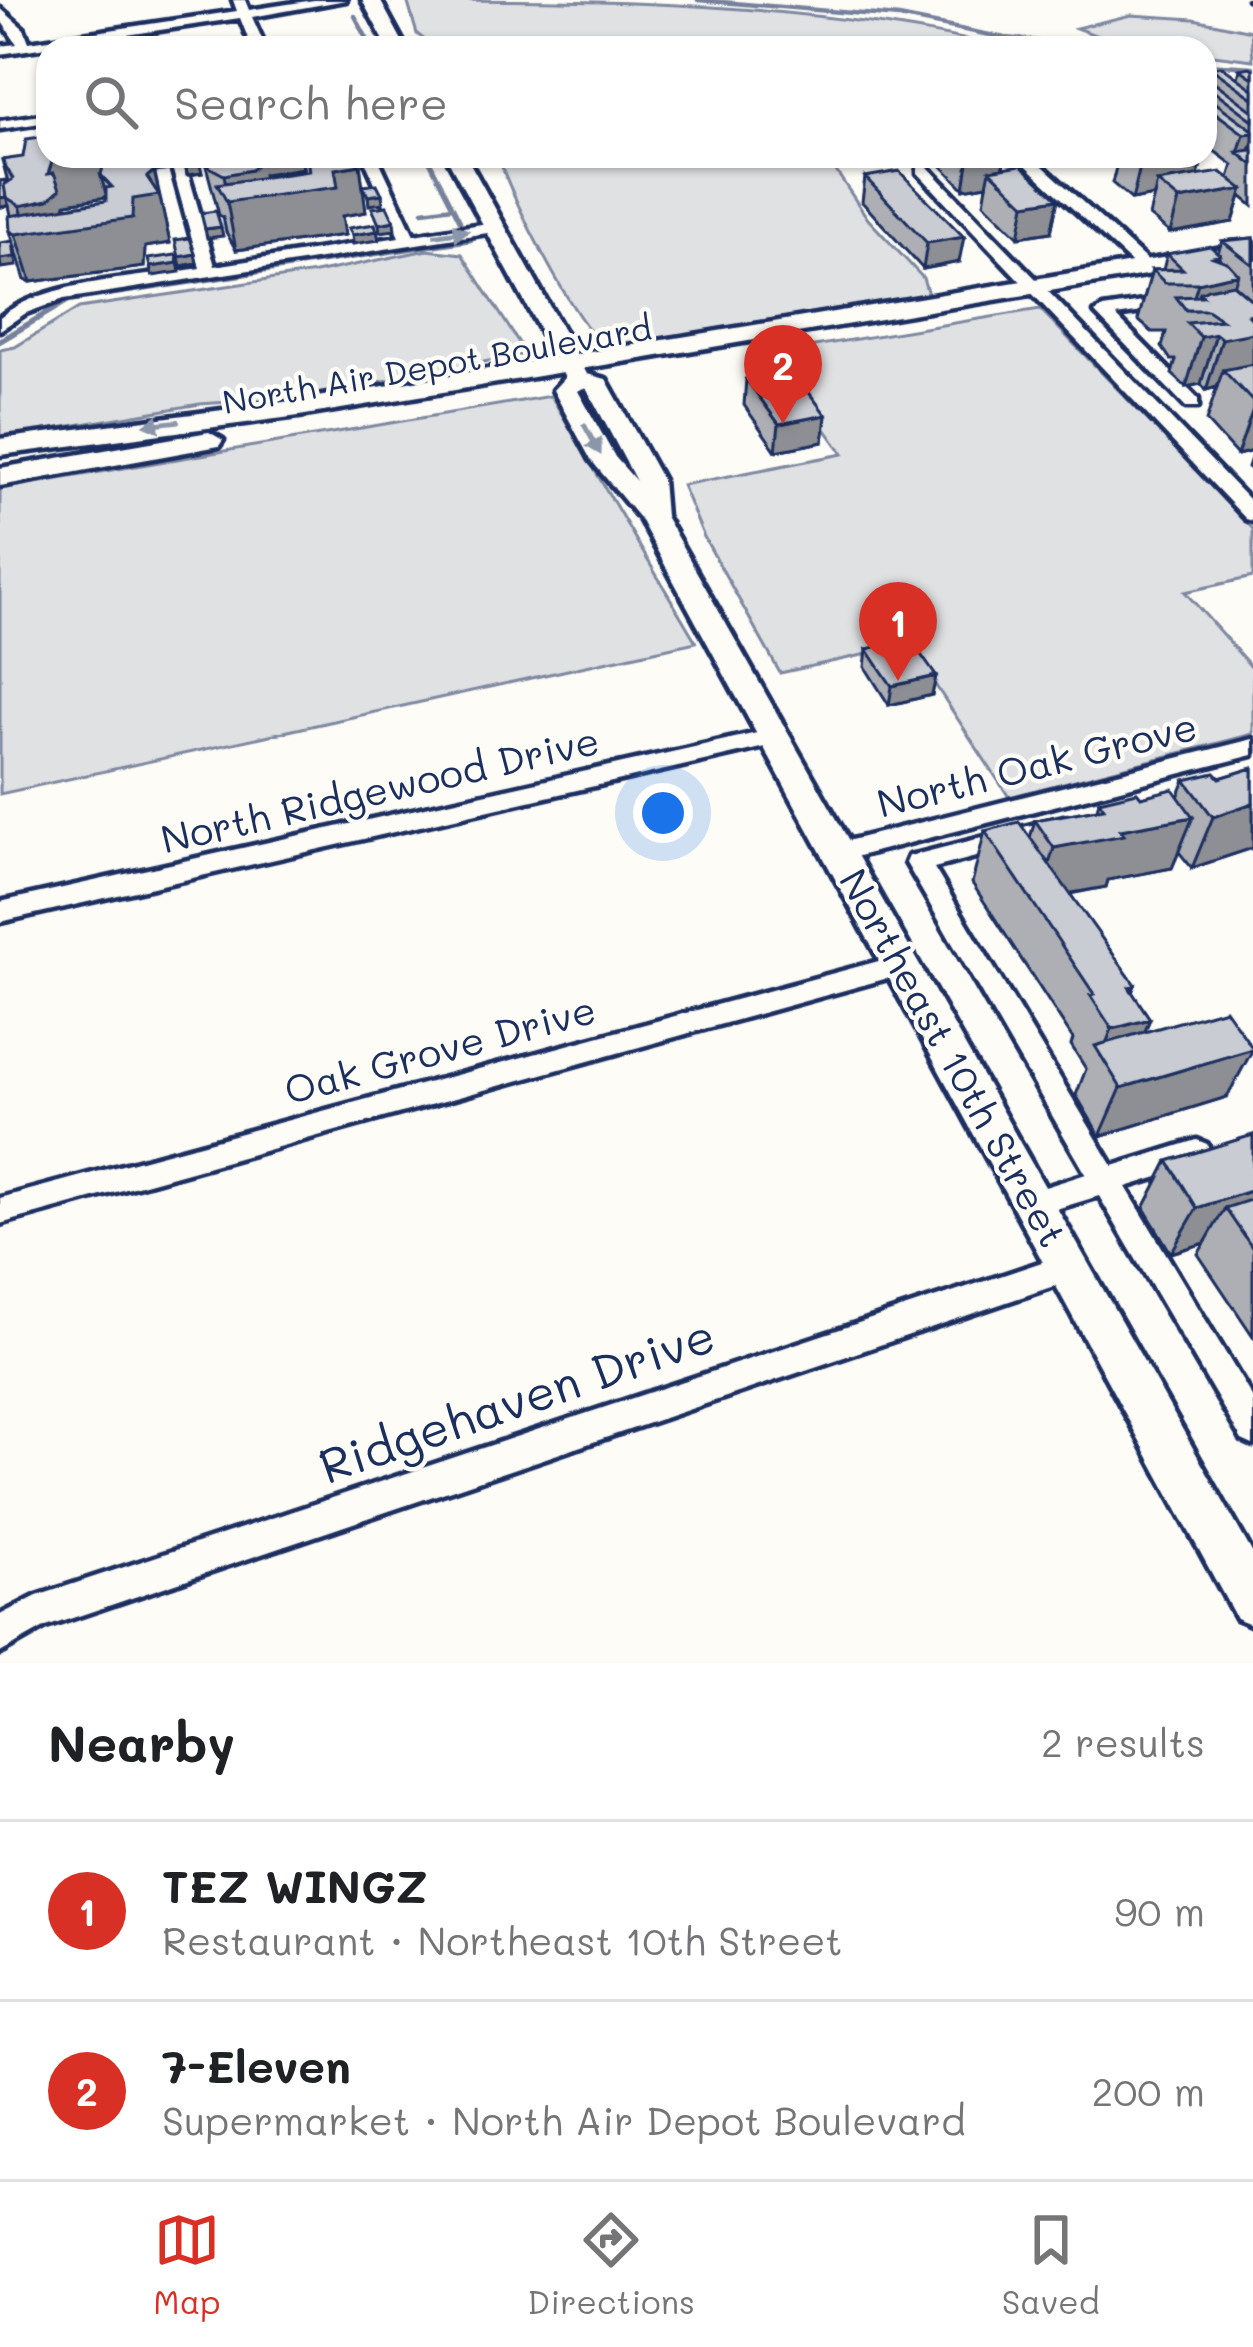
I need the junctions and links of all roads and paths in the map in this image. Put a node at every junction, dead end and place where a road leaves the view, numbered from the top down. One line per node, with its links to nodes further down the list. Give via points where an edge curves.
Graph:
1 (239, 0): 6 (street)
2 (340, 0): 4 (street)
3 (372, 3): 4 (street); 9 (main road)
4 (289, 11): 6 (street)
5 (0, 12): 11 (street)
6 (247, 18): 7 (street); 8 (street)
7 (109, 36)
8 (254, 36)
9 (390, 36)
10 (36, 46): 11 (street)
11 (25, 47): 12 (street)
12 (0, 50)
13 (36, 120): 14 (street)
14 (0, 125)
15 (179, 168): 24 (street)
16 (375, 168): 21 (street)
17 (462, 168): 20 (main road, Northeast 10th Street)
18 (1036, 168): 23 (street)
19 (923, 170): 25 (street)
20 (494, 227): 21 (street, one-way to 20); 30 (main road, Northeast 10th Street)
21 (408, 240): 24 (street)
22 (1253, 250): 23 (main road, North Air Depot Boulevard)
23 (1147, 269): 25 (main road, North Air Depot Boulevard)
24 (209, 272): 28 (street)
25 (1037, 289): 30 (main road, North Air Depot Boulevard, via 794,339); 33 (street)
26 (0, 300): 28 (street)
27 (1143, 307): 32 (street, via 1103,314)
28 (20, 309): 29 (street)
29 (0, 325)
30 (573, 370): 35 (main road, North Air Depot Boulevard); 38 (main road, Northeast 10th Street, via 565,390 604,460 652,516)
31 (1212, 399): 32 (street)
32 (1192, 403): 33 (street)
33 (1153, 411): 37 (street)
34 (0, 447): 35 (main road, North Air Depot Boulevard)
35 (85, 447): 36 (main road, North Air Depot Boulevard)
36 (0, 477)
37 (1253, 515)
38 (775, 736): 41 (main road, Northeast 10th Street); 42 (street, North Ridgewood Drive)
39 (1253, 748): 41 (street, North Oak Grove)
40 (1093, 818): 45 (street, via 918,863)
41 (839, 852): 43 (main road, Northeast 10th Street)
42 (0, 912)
43 (901, 965): 46 (main road, Northeast 10th Street); 47 (street, Oak Grove Drive)
44 (1230, 1143): 45 (street)
45 (1104, 1182): 46 (street); 49 (street)
46 (1033, 1203): 48 (main road, Northeast 10th Street)
47 (0, 1210)
48 (1069, 1267): 50 (main road, Northeast 10th Street); 51 (street, Ridgehaven Drive, via 37,1613)
49 (1253, 1429)
50 (1250, 1589)
51 (0, 1635)

